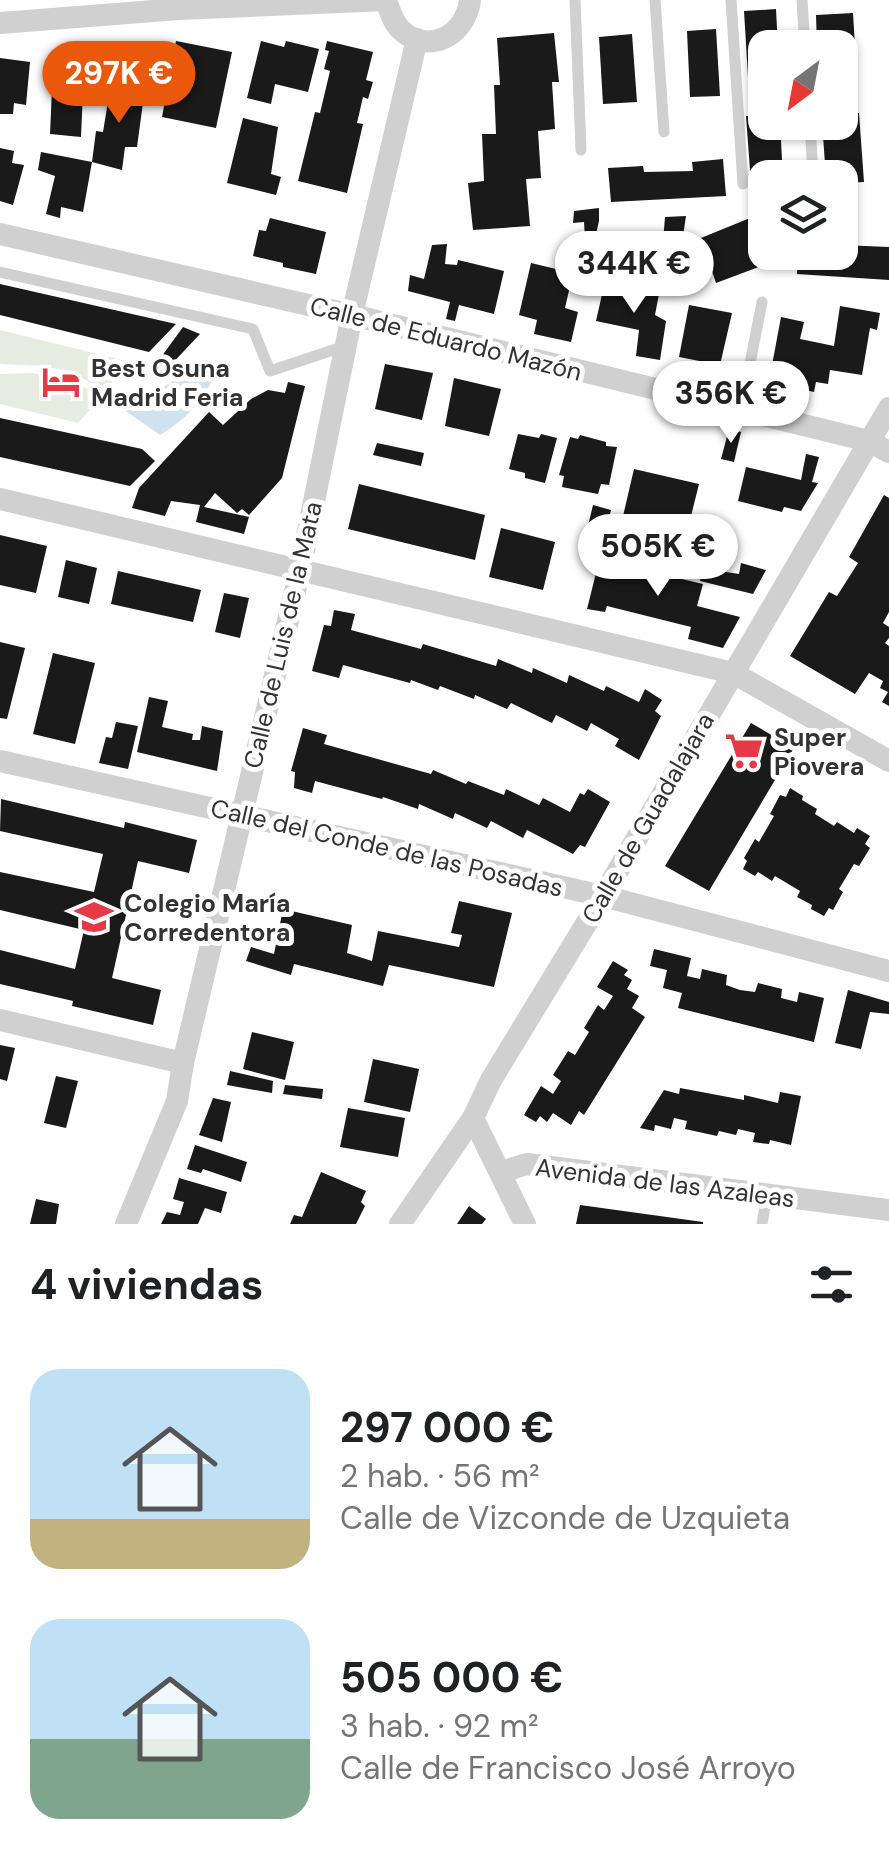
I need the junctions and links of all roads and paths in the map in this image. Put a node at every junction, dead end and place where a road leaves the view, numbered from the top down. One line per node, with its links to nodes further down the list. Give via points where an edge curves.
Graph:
1 (386, 0): 7 (street); 10 (street, via 393,20)
2 (470, 0): 10 (street, via 458,30 433,41)
3 (575, 0): 12 (lane)
4 (655, 0): 11 (lane)
5 (731, 0): 13 (lane)
6 (802, 0): 9 (lane)
7 (180, 4): 8 (street)
8 (0, 23)
9 (804, 30)
10 (418, 39): 17 (street, Calle de Luis de la Mata)
11 (664, 132)
12 (582, 150)
13 (743, 184)
14 (0, 234): 17 (street, Calle de Eduardo Mazón)
15 (0, 272): 18 (lane, via 253,329 270,371)
16 (762, 302): 20 (lane)
17 (352, 315): 18 (street, Calle de Luis de la Mata); 20 (street, Calle de Eduardo Mazón)
18 (346, 346): 23 (street, Calle de Luis de la Mata)
19 (889, 408): 21 (street, Calle de Guadalajara)
20 (741, 410): 21 (street, Calle de Eduardo Mazón)
21 (879, 447): 24 (street, Calle de Guadalajara)
22 (0, 499): 23 (street)
23 (300, 570): 24 (street); 27 (street, Calle de Luis de la Mata)
24 (733, 673): 26 (street); 28 (street, Calle de Guadalajara)
25 (0, 761): 27 (street, Calle del Conde de las Posadas)
26 (889, 761)
27 (242, 815): 28 (street, Calle del Conde de las Posadas); 31 (street, Calle de Luis de la Mata)
28 (604, 896): 29 (street, Calle del Conde de las Posadas); 32 (street, Calle de Guadalajara)
29 (889, 971)
30 (0, 1020): 31 (street)
31 (183, 1063): 36 (street, Calle de Luis de la Mata, via 177,1101)
32 (474, 1118): 33 (street); 37 (street, Calle de Guadalajara)
33 (501, 1172): 34 (street, Avenida de las Azaleas, via 527,1164); 38 (street)
34 (766, 1194): 35 (street, Avenida de las Azaleas); 39 (lane)
35 (889, 1210)
36 (126, 1224)
37 (400, 1224)
38 (525, 1224)
39 (762, 1224)

